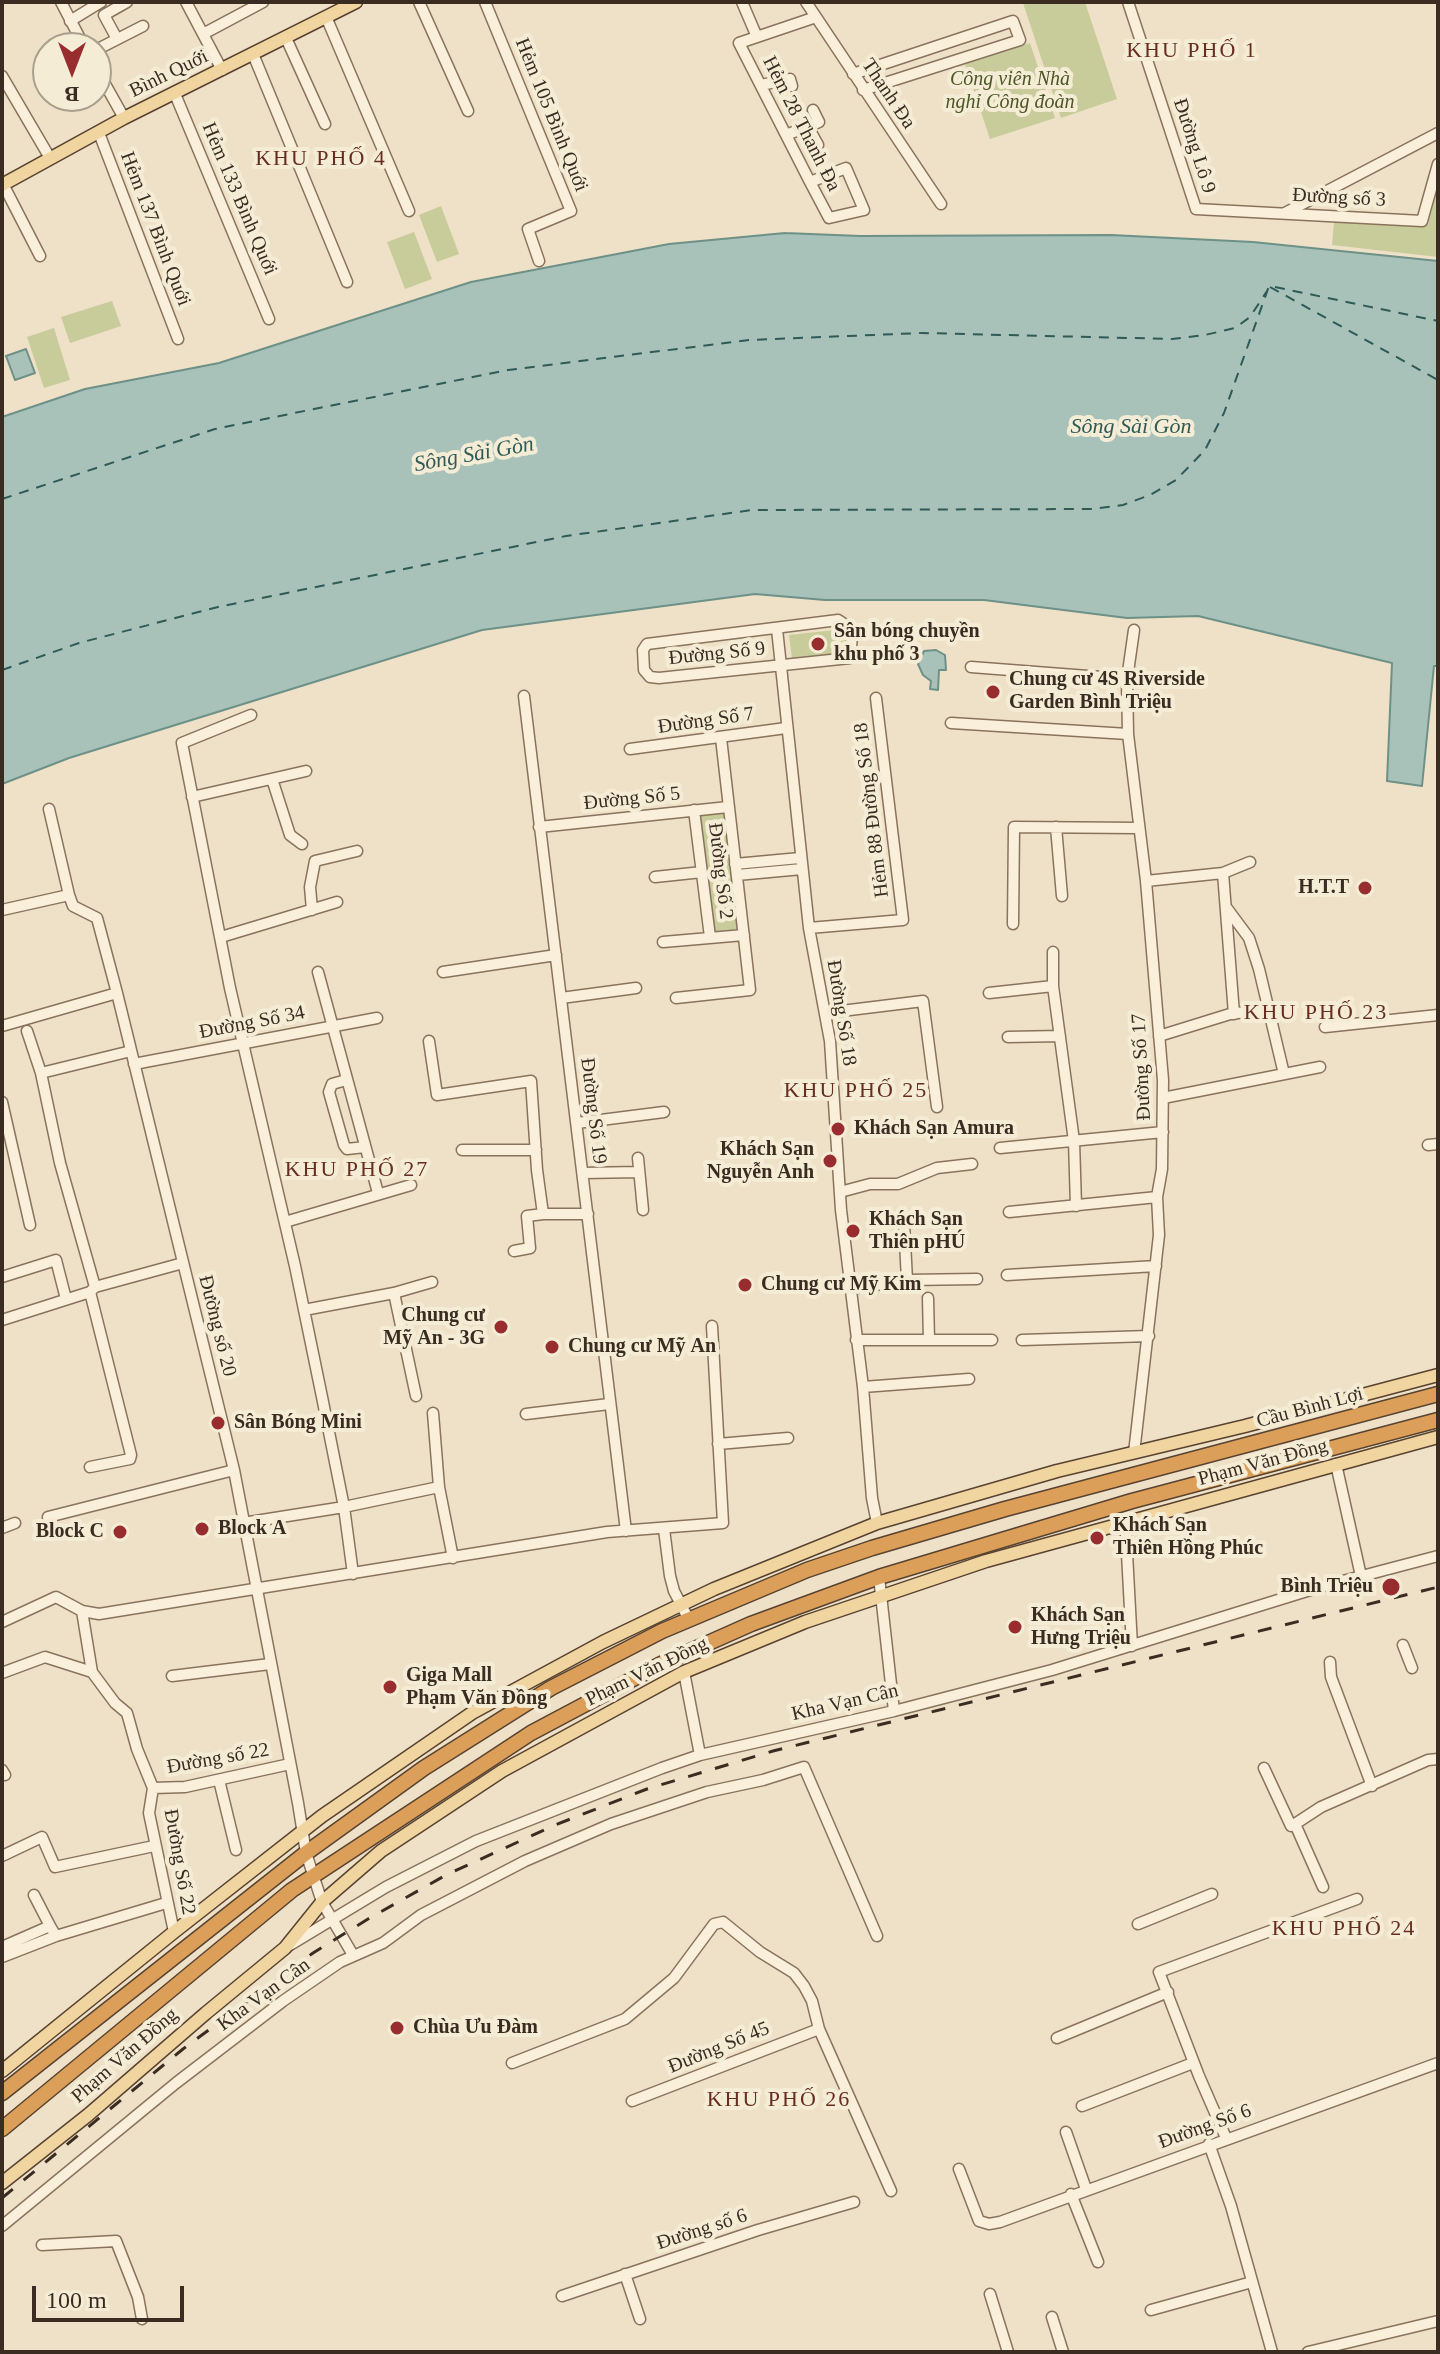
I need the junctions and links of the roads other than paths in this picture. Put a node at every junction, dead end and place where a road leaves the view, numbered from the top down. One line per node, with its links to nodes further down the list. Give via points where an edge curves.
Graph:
1 (61, 2): 14 (street)
2 (101, 2): 14 (street)
3 (127, 2): 20 (street, via 104,15)
4 (186, 2): 17 (street)
5 (263, 2): 17 (street)
6 (356, 2): 13 (main road, Bình Quới)
7 (419, 2): 34 (street)
8 (485, 2): 51 (street, Hẻm 105 Bình Quới, via 571,211 528,229)
9 (742, 2): 18 (street)
10 (806, 2): 12 (street, Thanh Đa)
11 (1128, 2): 47 (street, Đường Lô 9)
12 (816, 17): 18 (street, Hẻm 28 Thanh Đa); 26 (street, Thanh Đa)
13 (327, 19): 19 (main road, Bình Quới); 48 (street)
14 (70, 21): 16 (street)
15 (143, 26): 20 (street)
16 (76, 32)
17 (203, 34): 25 (street)
18 (757, 37): 28 (street, Hẻm 28 Thanh Đa, via 739,43)
19 (286, 38): 23 (main road, Bình Quới); 36 (street)
20 (117, 39): 22 (street)
21 (956, 39): 24 (street); 24 (street, via 1013,21 1020,40); 26 (street)
22 (112, 42)
23 (253, 54): 25 (main road, Bình Quới); 52 (street)
24 (963, 57): 30 (street)
25 (222, 70): 31 (main road, Bình Quới)
26 (853, 74): 30 (street, Thanh Đa)
27 (2, 76): 42 (street)
28 (761, 85): 29 (street, via 790,79); 40 (street, Hẻm 28 Thanh Đa)
29 (792, 86)
30 (863, 90): 46 (street, Thanh Đa)
31 (175, 94): 35 (main road, Bình Quới); 53 (street, Hẻm 133 Bình Quới)
32 (112, 97): 35 (street)
33 (813, 110): 37 (street, via 819,122)
34 (468, 111)
35 (124, 118): 38 (main road, Bình Quới)
36 (325, 124)
37 (808, 127): 40 (street); 41 (street)
38 (99, 133): 42 (main road, Bình Quới); 54 (street, Hẻm 137 Bình Quới)
39 (1438, 133): 49 (street)
40 (786, 135): 44 (street, Hẻm 28 Thanh Đa)
41 (818, 145)
42 (50, 158): 45 (main road, Bình Quới)
43 (1438, 164): 49 (street, Đường số 3, via 1422,221)
44 (810, 182): 44 (street, Hẻm 28 Thanh Đa, via 829,218 864,210 846,168)
45 (3, 185): 50 (street)
46 (941, 204)
47 (1196, 209): 49 (street, Đường số 3)
48 (409, 211)
49 (1283, 214)
50 (40, 256)
51 (539, 261)
52 (347, 282)
53 (269, 319)
54 (178, 339)
55 (777, 629): 57 (street, Đường Số 18); 57 (street, Đường Số 9, via 838,620 852,636 850,658); 57 (street, Đường Số 9, via 647,644 644,670 659,678)
56 (1134, 630): 59 (street, Đường Số 17)
57 (780, 666): 64 (street, Đường Số 18)
58 (971, 667): 59 (street)
59 (1127, 679): 65 (street, Đường Số 17)
60 (524, 696): 74 (street, Đường Số 19)
61 (876, 698): 93 (street, Hẻm 88 Đường Số 18, via 903,920)
62 (251, 715): 70 (street, via 182,743)
63 (951, 723): 65 (street)
64 (786, 728): 66 (street, Đường Số 7); 80 (street, Đường Số 18)
65 (1128, 734): 76 (street, Đường Số 17)
66 (721, 738): 67 (street, Đường Số 7); 71 (street, Đường Số 2)
67 (630, 749)
68 (306, 771): 69 (street)
69 (272, 779): 70 (street); 77 (street, via 290,835)
70 (192, 797): 95 (street)
71 (728, 807): 73 (street, Đường Số 5); 81 (street, Đường Số 2)
72 (49, 809): 86 (street)
73 (694, 810): 74 (street, Đường Số 5); 82 (street, Đường Số 2)
74 (539, 827): 99 (street, Đường Số 19)
75 (1056, 827): 76 (street); 87 (street); 92 (street, via 1014,827)
76 (1138, 828): 85 (street, Đường Số 17)
77 (302, 844)
78 (357, 851): 91 (street, via 315,861)
79 (1250, 862): 83 (street)
80 (801, 864): 81 (street, Đường Số 2); 93 (street, Đường Số 18)
81 (736, 869): 94 (street, Đường Số 2)
82 (702, 872): 84 (street); 96 (street, Đường Số 2)
83 (1223, 873): 85 (street); 89 (street)
84 (655, 877)
85 (1146, 881): 118 (street, Đường Số 17)
86 (69, 895): 90 (street); 104 (street, Đường số 20, via 73,906 97,918)
87 (1062, 896)
88 (337, 902): 91 (street)
89 (1226, 907): 109 (street); 112 (street, via 1249,938)
90 (2, 910)
91 (312, 910): 95 (street)
92 (1013, 924)
93 (809, 928): 108 (street, Đường Số 18)
94 (744, 935): 96 (street); 107 (street, Đường Số 2, via 750,990)
95 (221, 937): 121 (street)
96 (710, 937): 97 (street)
97 (663, 942)
98 (1053, 952): 102 (street)
99 (556, 955): 101 (street); 106 (street, Đường Số 19)
100 (318, 972): 114 (street)
101 (443, 972)
102 (1053, 986): 105 (street); 117 (street)
103 (636, 988): 106 (street)
104 (117, 993): 113 (street); 122 (street, Đường số 20)
105 (989, 993)
106 (561, 998): 132 (street, Đường Số 19)
107 (676, 998)
108 (825, 1013): 130 (street, via 923,1001); 144 (street, Đường Số 18)
109 (1234, 1014): 112 (street, via 1253,1011); 118 (street)
110 (1438, 1015): 115 (street)
111 (377, 1018): 114 (street, Đường Số 34)
112 (1270, 1018): 126 (street)
113 (2, 1026)
114 (331, 1026): 121 (street, Đường Số 34); 127 (street)
115 (1325, 1027)
116 (27, 1031): 125 (street)
117 (1060, 1036): 119 (street); 134 (street)
118 (1159, 1036): 128 (street, Đường Số 17)
119 (1008, 1037)
120 (429, 1041): 138 (street, via 437,1095 531,1081)
121 (243, 1044): 123 (street, Đường Số 34); 152 (street)
122 (131, 1051): 123 (street, Đường số 20); 125 (street)
123 (134, 1064): 156 (street, Đường số 20)
124 (1320, 1067): 126 (street)
125 (41, 1073): 163 (street)
126 (1284, 1074): 128 (street)
127 (346, 1080): 135 (street); 135 (street, via 332,1084 329,1092 340,1132 347,1149)
128 (1163, 1098): 133 (street, Đường Số 17)
129 (2, 1102): 154 (street)
130 (937, 1107)
131 (664, 1112): 132 (street)
132 (577, 1123): 142 (street, Đường Số 19)
133 (1163, 1132): 134 (street); 146 (street, Đường Số 17)
134 (1074, 1141): 136 (street); 147 (street)
135 (365, 1147): 145 (street)
136 (1000, 1148)
137 (462, 1150): 138 (street)
138 (536, 1150): 150 (street)
139 (638, 1158): 141 (street)
140 (972, 1164): 144 (street, via 937,1168 898,1184)
141 (638, 1172): 142 (street); 148 (street)
142 (583, 1173): 151 (street, Đường Số 19)
143 (411, 1185): 145 (street)
144 (840, 1192): 164 (street, Đường Số 18)
145 (378, 1193): 152 (street)
146 (1157, 1197): 147 (street); 157 (street, Đường Số 17)
147 (1076, 1206): 149 (street)
148 (643, 1210)
149 (1009, 1212)
150 (543, 1214): 151 (street); 155 (street, via 527,1216 530,1248)
151 (588, 1214): 181 (street, Đường Số 19)
152 (285, 1222): 168 (street)
153 (904, 1223): 161 (street)
154 (30, 1225)
155 (514, 1251)
156 (183, 1263): 163 (street); 192 (street, Đường số 20)
157 (1156, 1266): 158 (street); 171 (street, Đường Số 17)
158 (1007, 1275)
159 (2, 1277): 167 (street, via 56,1260)
160 (977, 1279): 161 (street)
161 (907, 1280): 164 (street)
162 (432, 1282): 165 (street)
163 (92, 1289): 167 (street); 191 (street, via 131,1455)
164 (850, 1289): 172 (street, Đường Số 18)
165 (394, 1293): 168 (street); 180 (street)
166 (928, 1298): 173 (street)
167 (66, 1299): 169 (street)
168 (304, 1310): 196 (street)
169 (2, 1320)
170 (712, 1326): 187 (street)
171 (1149, 1336): 175 (street); 188 (street, Đường Số 17)
172 (856, 1340): 173 (street); 178 (street, Đường Số 18)
173 (929, 1340): 174 (street)
174 (992, 1340)
175 (1022, 1340)
176 (1438, 1375): 188 (main road, Phạm Văn Đồng)
177 (969, 1379): 178 (street)
178 (863, 1387): 201 (street, Đường Số 18)
179 (1438, 1394): 189 (highway, Cầu Bình Lợi)
180 (416, 1396)
181 (609, 1404): 183 (street); 204 (street, Đường Số 19)
182 (433, 1413): 194 (street)
183 (526, 1414)
184 (1438, 1420): 195 (highway, Phạm Văn Đồng)
185 (1438, 1437): 190 (main road, Phạm Văn Đồng)
186 (788, 1438): 187 (street)
187 (718, 1444): 203 (street, via 723,1523)
188 (1134, 1453): 193 (main road); 201 (main road, Phạm Văn Đồng)
189 (1193, 1460): 193 (highway, Phạm Văn Đồng)
190 (1336, 1464): 198 (main road, Phạm Văn Đồng); 208 (street)
191 (90, 1467)
192 (234, 1470): 197 (street); 200 (street, Đường số 20)
193 (1130, 1476): 214 (highway, Phạm Văn Đồng, via 872,1548)
194 (439, 1487): 196 (street); 206 (street)
195 (1132, 1501): 198 (main road); 209 (highway, Phạm Văn Đồng)
196 (344, 1507): 200 (street); 207 (street)
197 (48, 1517)
198 (1131, 1520): 211 (main road, Phạm Văn Đồng); 217 (street, via 1126,1535)
199 (15, 1523): 202 (street)
200 (243, 1523): 210 (street, Đường số 20)
201 (877, 1523): 212 (main road, Phạm Văn Đồng)
202 (2, 1528)
203 (664, 1529): 204 (street); 212 (street, via 670,1576)
204 (626, 1531): 206 (street)
205 (1438, 1556): 208 (street, Kha Vạn Cân)
206 (453, 1558): 207 (street)
207 (353, 1574): 210 (street)
208 (1361, 1576): 217 (street, Kha Vạn Cân)
209 (879, 1577): 211 (street); 241 (highway, Phạm Văn Đồng, via 706,1643 565,1714)
210 (255, 1588): 213 (street, via 99,1614); 219 (street, Đường số 20)
211 (881, 1595): 222 (main road, Phạm Văn Đồng); 225 (street)
212 (683, 1605): 214 (street); 226 (main road, Phạm Văn Đồng, via 571,1658)
213 (82, 1611): 215 (street, via 56,1597); 221 (street)
214 (689, 1620): 230 (highway, Phạm Văn Đồng, via 551,1688)
215 (2, 1622)
216 (1403, 1645): 220 (street)
217 (1132, 1646): 225 (street, Kha Vạn Cân)
218 (1330, 1662): 233 (street)
219 (270, 1664): 224 (street); 229 (street, Đường số 20)
220 (1412, 1668)
221 (92, 1672): 223 (street, via 45,1657); 234 (street, Đường Số 22, via 131,1719)
222 (684, 1672): 227 (street); 246 (main road, Phạm Văn Đồng, via 461,1796 381,1851)
223 (2, 1673)
224 (172, 1676)
225 (894, 1711): 227 (street, Kha Vạn Cân)
226 (413, 1753): 230 (main road); 236 (main road, Phạm Văn Đồng)
227 (700, 1755): 248 (street, Kha Vạn Cân, via 476,1841)
228 (1438, 1759): 233 (street)
229 (290, 1764): 232 (street, Đường số 22); 236 (street, Đường số 20)
230 (424, 1768): 239 (highway, Phạm Văn Đồng)
231 (1264, 1768): 235 (street)
232 (219, 1780): 234 (street, Đường số 22); 238 (street)
233 (1372, 1786): 235 (street)
234 (153, 1788): 237 (street, Đường Số 22, via 149,1813)
235 (1293, 1825): 242 (street)
236 (301, 1832): 239 (street, Đường số 20); 251 (main road, Phạm Văn Đồng)
237 (154, 1846): 240 (street, via 55,1867 42,1837); 247 (street, Đường Số 22)
238 (236, 1850)
239 (306, 1853): 241 (street, Đường số 20); 265 (highway, Phạm Văn Đồng)
240 (2, 1856)
241 (312, 1876): 246 (street, Đường số 20); 268 (highway, Phạm Văn Đồng)
242 (1323, 1887)
243 (1212, 1894): 249 (street)
244 (34, 1895): 250 (street)
245 (1357, 1899): 258 (street, via 1159,1972)
246 (322, 1902): 248 (street, Đường số 20); 255 (main road, Phạm Văn Đồng)
247 (166, 1903): 251 (street, Đường Số 22); 252 (street)
248 (332, 1919): 255 (street, Kha Vạn Cân); 256 (street)
249 (1138, 1924)
250 (50, 1926): 252 (street); 254 (street)
251 (174, 1932): 264 (main road, Phạm Văn Đồng)
252 (56, 1936): 257 (street)
253 (877, 1936): 256 (street, Kha Vạn Cân, via 804,1767 603,1827 525,1861)
254 (2, 1947)
255 (285, 1948): 273 (main road, Phạm Văn Đồng)
256 (353, 1955): 278 (street, Kha Vạn Cân, via 176,2083)
257 (2, 1957)
258 (1168, 1992): 260 (street); 262 (street)
259 (819, 2029): 261 (street, via 812,2001 794,1973 718,1921 674,1978 625,2019); 266 (street, Đường Số 45); 275 (street)
260 (1057, 2038)
261 (512, 2063)
262 (1193, 2063): 267 (street); 270 (street)
263 (1438, 2063): 270 (street, Đường Số 6)
264 (2, 2071)
265 (2, 2093)
266 (632, 2101)
267 (1082, 2106)
268 (2, 2129)
269 (1066, 2132): 274 (street)
270 (1226, 2138): 271 (street, Đường Số 6)
271 (1209, 2144): 274 (street, Đường Số 6); 282 (street)
272 (959, 2169): 276 (street, Đường Số 6, via 975,2214 984,2223 1000,2222)
273 (2, 2183)
274 (1086, 2189): 276 (street, Đường Số 6)
275 (891, 2191)
276 (1071, 2194): 280 (street)
277 (854, 2202): 281 (street, Đường số 6)
278 (2, 2226)
279 (42, 2245): 287 (street, via 116,2241)
280 (1098, 2262)
281 (625, 2274): 284 (street, Đường số 6); 288 (street)
282 (1252, 2282): 285 (street); 292 (street)
283 (990, 2294): 290 (street)
284 (562, 2296)
285 (1151, 2310)
286 (1052, 2317): 291 (street)
287 (142, 2319)
288 (640, 2319)
289 (1438, 2321): 293 (street)
290 (1008, 2352)
291 (1063, 2352)
292 (1272, 2352)
293 (1308, 2352)

